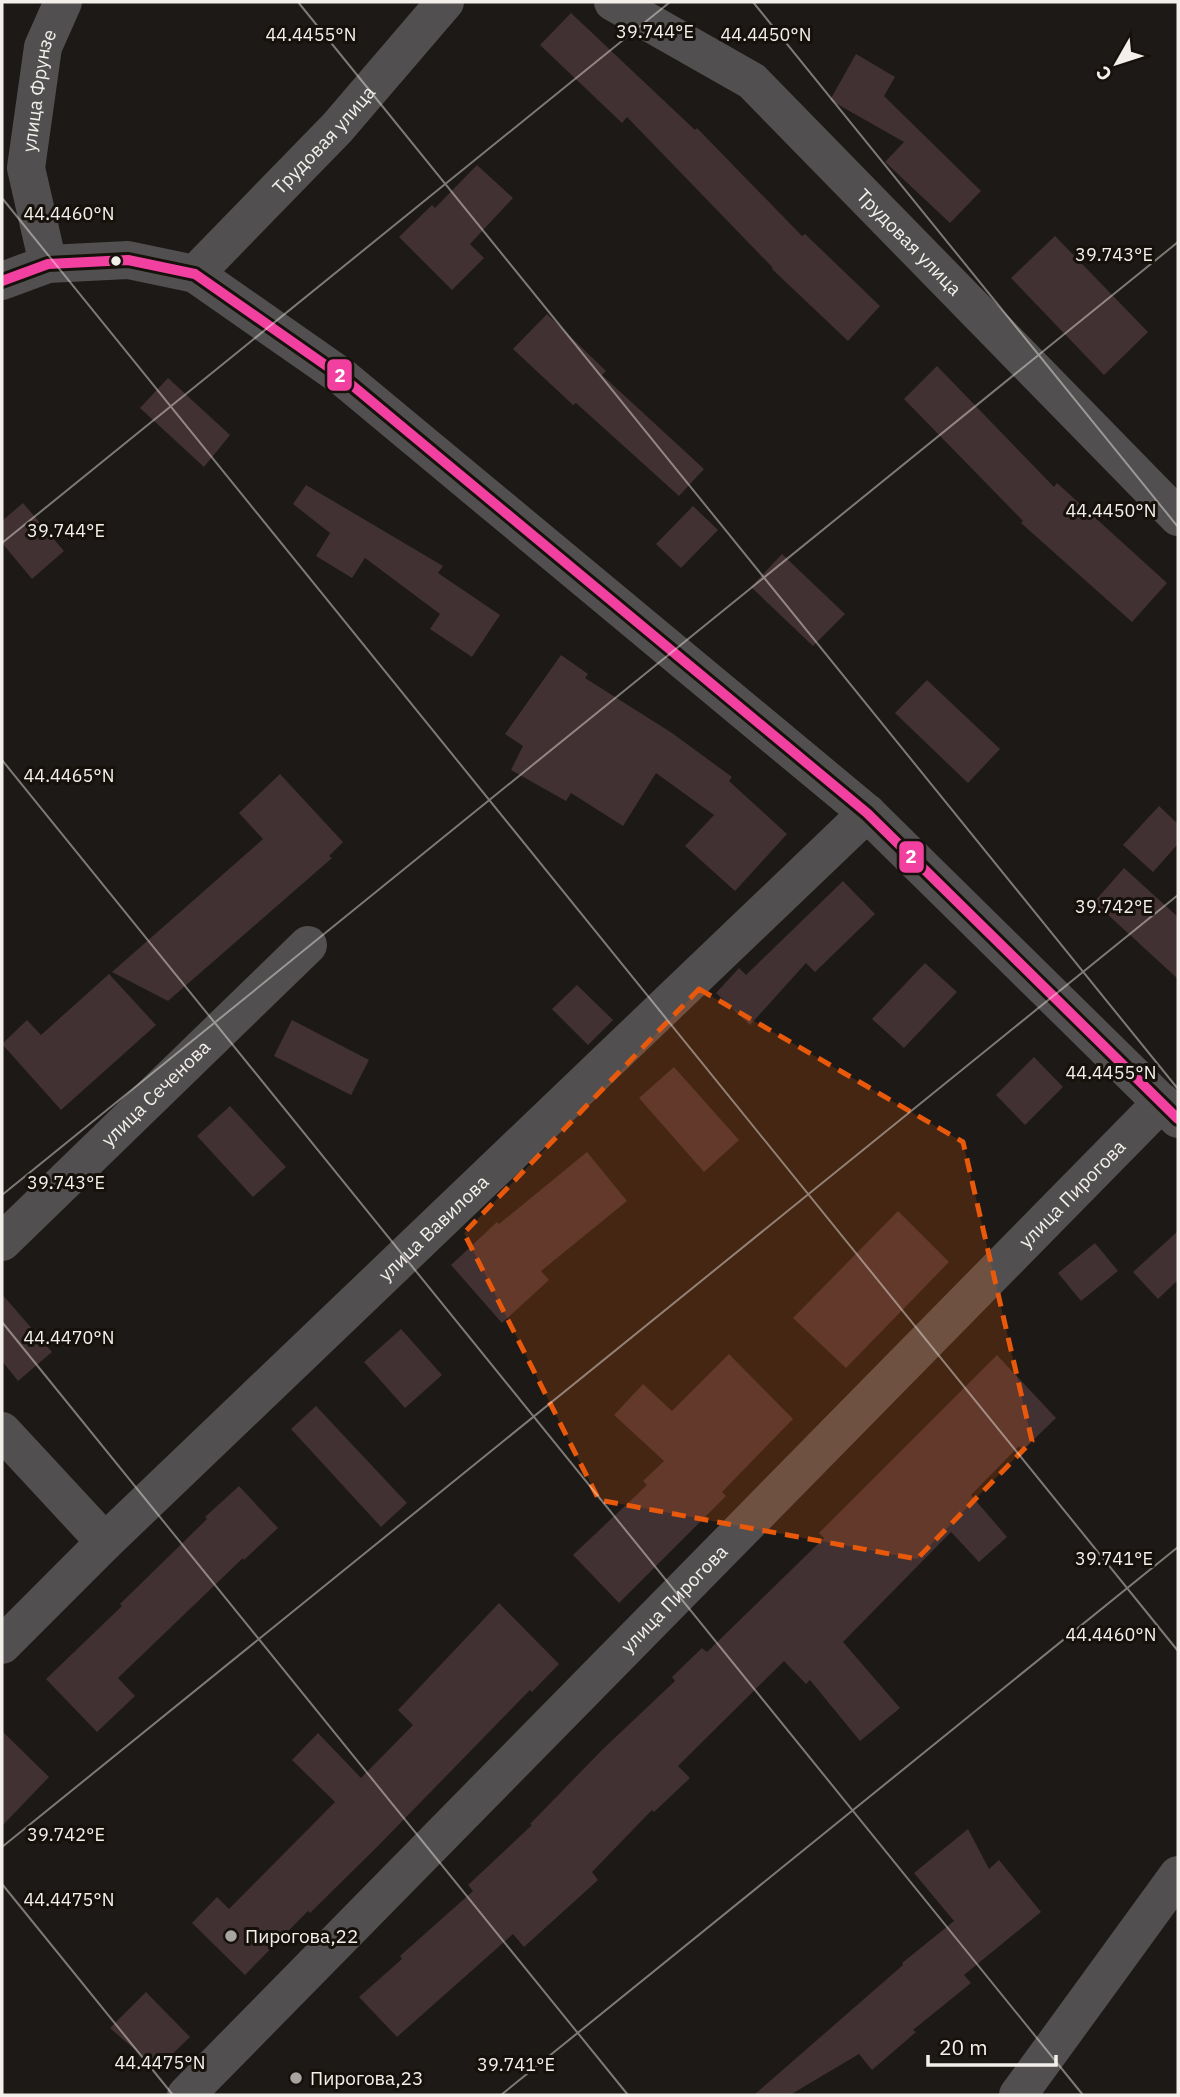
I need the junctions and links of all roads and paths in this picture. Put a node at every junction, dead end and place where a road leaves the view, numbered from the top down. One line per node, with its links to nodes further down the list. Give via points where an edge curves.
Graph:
1 (63, 2): 4 (street, улица Фрунзе, via 43,47 26,168)
2 (445, 2): 5 (street, Трудовая улица, via 337,128)
3 (613, 2): 7 (street, Трудовая улица, via 752,82)
4 (48, 264): 5 (street, via 128,260); 6 (street)
5 (195, 274): 8 (street, via 341,376)
6 (2, 281)
7 (1178, 517)
8 (867, 813): 10 (street); 13 (street, улица Вавилова)
9 (308, 945): 11 (street, улица Сеченова)
10 (1170, 1110): 16 (street, улица Пирогова)
11 (2, 1242)
12 (2, 1431): 13 (street)
13 (105, 1542): 14 (street, улица Вавилова)
14 (2, 1646)
15 (1178, 1875): 17 (street)
16 (186, 2095)
17 (1018, 2095)

